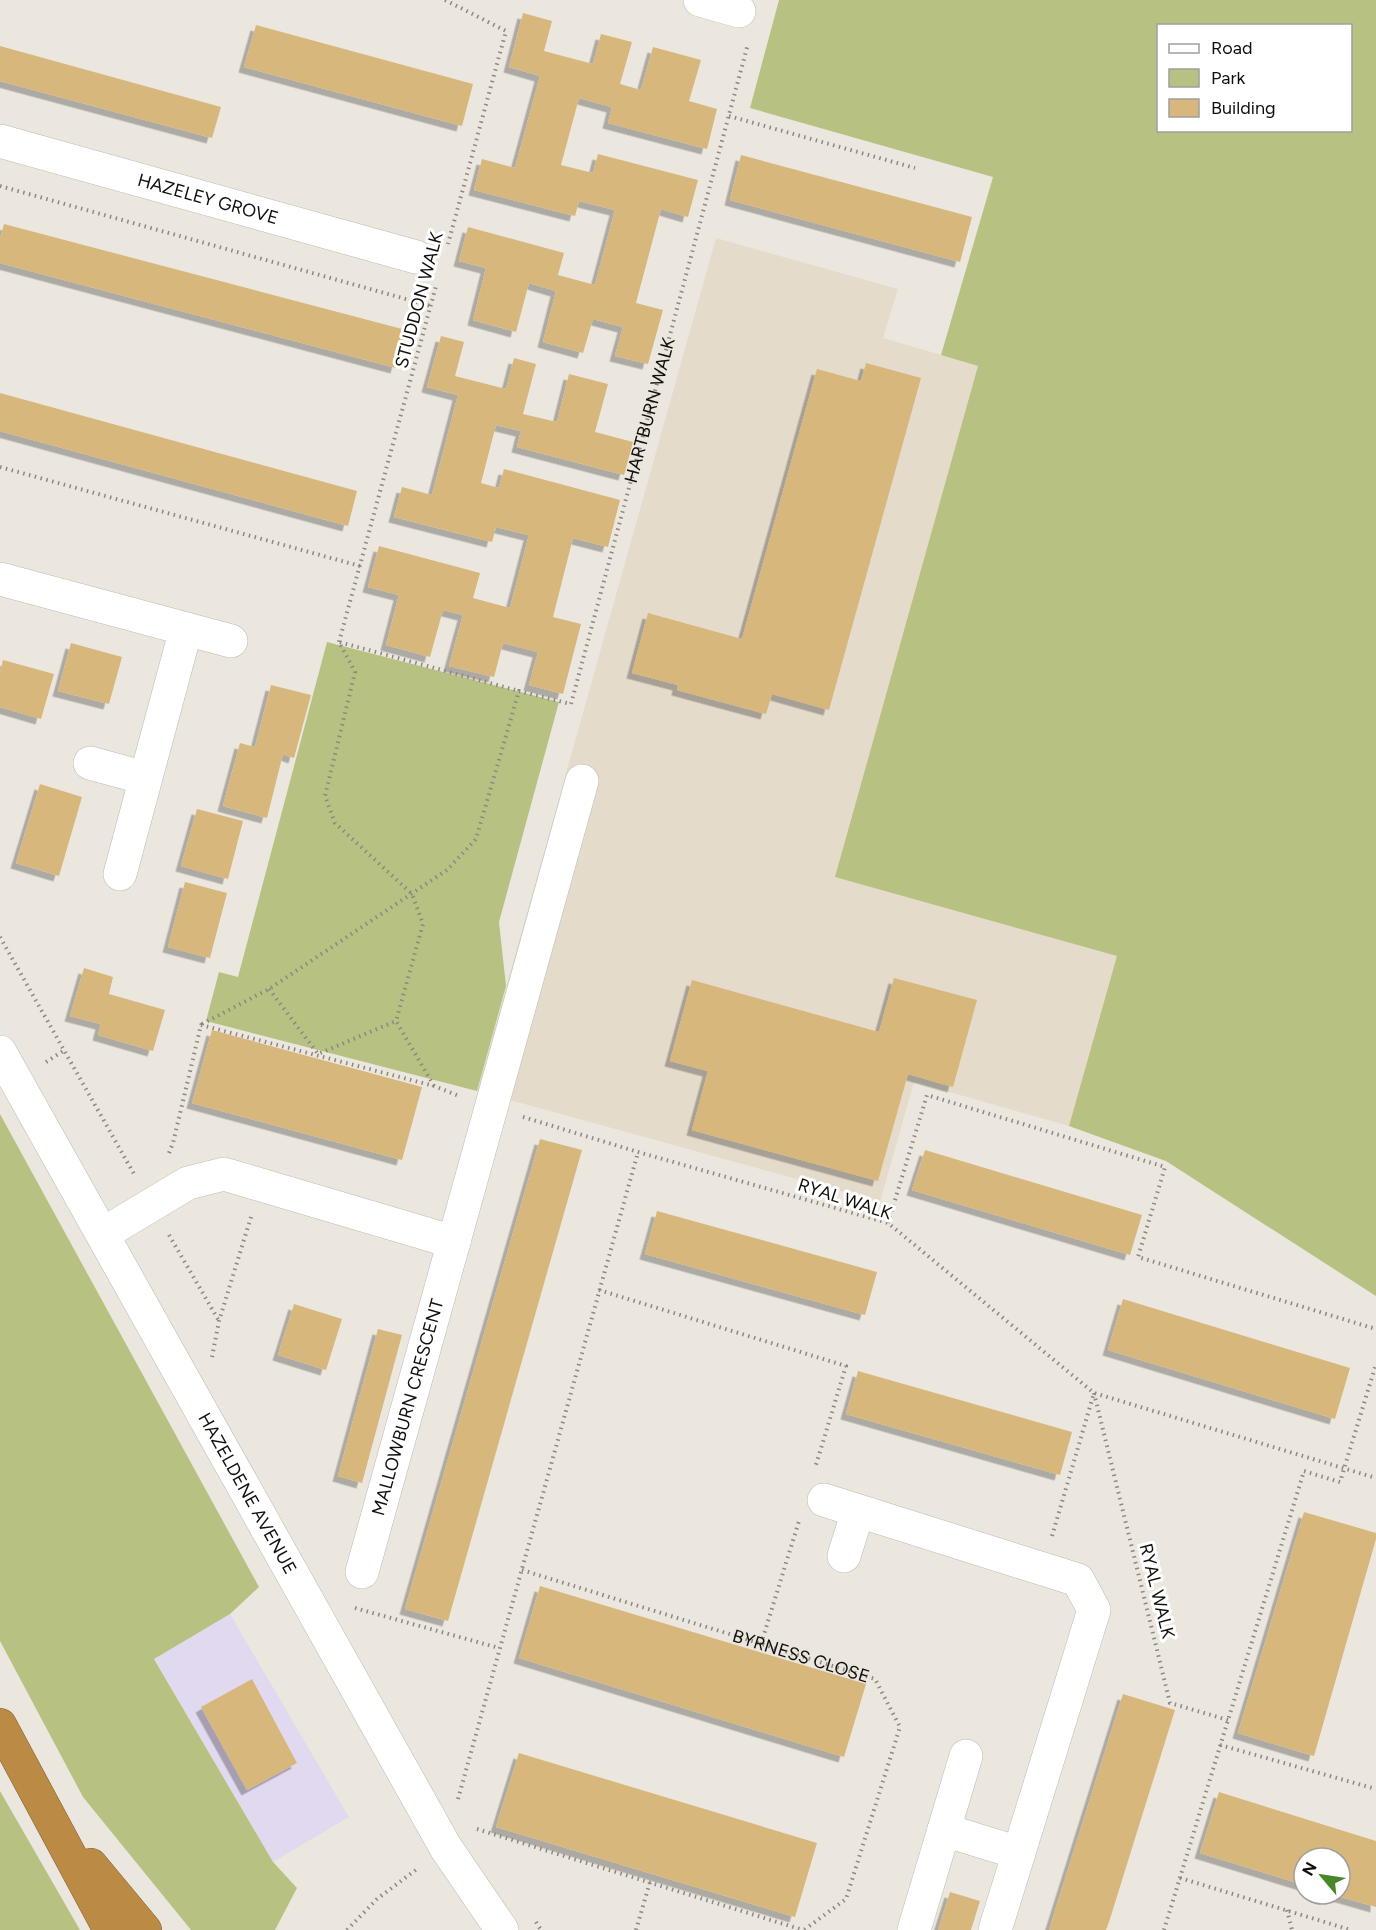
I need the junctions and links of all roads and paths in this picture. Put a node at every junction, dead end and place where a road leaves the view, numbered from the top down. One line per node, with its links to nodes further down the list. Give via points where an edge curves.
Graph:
1 (445, 0): 8 (path, STUDDON WALK, via 506,31)
2 (700, 0): 3 (street)
3 (744, 26): 4 (path, HARTBURN WALK)
4 (729, 116): 6 (path); 18 (path, HARTBURN WALK, via 571,704)
5 (0, 141): 9 (street, HAZELEY GROVE)
6 (915, 168)
7 (0, 186): 11 (path)
8 (447, 249)
9 (416, 257)
10 (437, 283): 11 (path, STUDDON WALK)
11 (431, 306): 13 (path, STUDDON WALK)
12 (0, 467): 13 (path)
13 (360, 566): 17 (path, STUDDON WALK)
14 (0, 579): 15 (street)
15 (186, 629): 16 (street); 20 (street)
16 (231, 641)
17 (339, 642): 18 (path); 23 (path, via 355,672 325,796 335,824)
18 (519, 691): 23 (path, via 476,839 447,870)
19 (90, 763): 20 (street)
20 (146, 778): 22 (street)
21 (582, 781): 31 (street, MALLOWBURN CRESCENT)
22 (120, 874)
23 (412, 894): 25 (path); 26 (path, via 423,924)
24 (0, 937): 34 (path)
25 (269, 989): 27 (path); 29 (path)
26 (396, 1021): 29 (path); 30 (path)
27 (201, 1025): 29 (path, RYAL WALK); 33 (path, via 173,1143)
28 (0, 1052): 36 (street, HAZELDENE AVENUE)
29 (318, 1054): 30 (path, RYAL WALK)
30 (434, 1086): 31 (path, RYAL WALK)
31 (487, 1122): 32 (path, RYAL WALK, via 540,1121); 37 (street, MALLOWBURN CRESCENT)
32 (638, 1152): 35 (path, RYAL WALK); 38 (path)
33 (164, 1163)
34 (152, 1204): 36 (street); 37 (street, via 188,1183 224,1174); 39 (path)
35 (888, 1223): 40 (path, via 927,1095 1165,1167 1138,1257); 42 (path, RYAL WALK)
36 (103, 1234): 61 (street, HAZELDENE AVENUE)
37 (454, 1242): 50 (street, MALLOWBURN CRESCENT)
38 (599, 1290): 45 (path, via 846,1366); 49 (path)
39 (219, 1321)
40 (1376, 1329)
41 (1376, 1364): 43 (path)
42 (1094, 1393): 43 (path, RYAL WALK); 48 (path); 53 (path, RYAL WALK, via 1170,1703)
43 (1344, 1468): 44 (path, RYAL WALK); 53 (path, via 1340,1482 1304,1471)
44 (1376, 1478)
45 (813, 1497): 46 (street); 51 (path)
46 (858, 1511): 47 (street); 48 (street)
47 (844, 1556)
48 (1042, 1569): 62 (street, via 1078,1580 1094,1610)
49 (522, 1570): 51 (path, BYRNESS CLOSE); 52 (path)
50 (362, 1572): 52 (path, via 352,1607)
51 (761, 1644): 71 (path, BYRNESS CLOSE, via 875,1680 900,1727 846,1899)
52 (500, 1648): 58 (path)
53 (1228, 1720): 55 (path)
54 (0, 1725): 59 (highway)
55 (1220, 1745): 57 (path); 63 (path)
56 (966, 1756): 60 (street)
57 (1376, 1789)
58 (458, 1799)
59 (50, 1816): 66 (highway); 67 (highway)
60 (944, 1830): 62 (street); 72 (street)
61 (446, 1848): 64 (path, BYRNESS CLOSE, via 473,1828); 68 (path, via 377,1899); 69 (street, HAZELDENE AVENUE)
62 (1019, 1853): 73 (street)
63 (1180, 1878): 65 (path); 74 (path)
64 (650, 1882): 70 (path); 71 (path, BYRNESS CLOSE)
65 (1287, 1910): 75 (path); 76 (path)
66 (110, 1930)
67 (145, 1930)
68 (347, 1930)
69 (502, 1930)
70 (636, 1930)
71 (803, 1930)
72 (914, 1930)
73 (995, 1930)
74 (1164, 1930)
75 (1292, 1930)
76 (1351, 1930)

